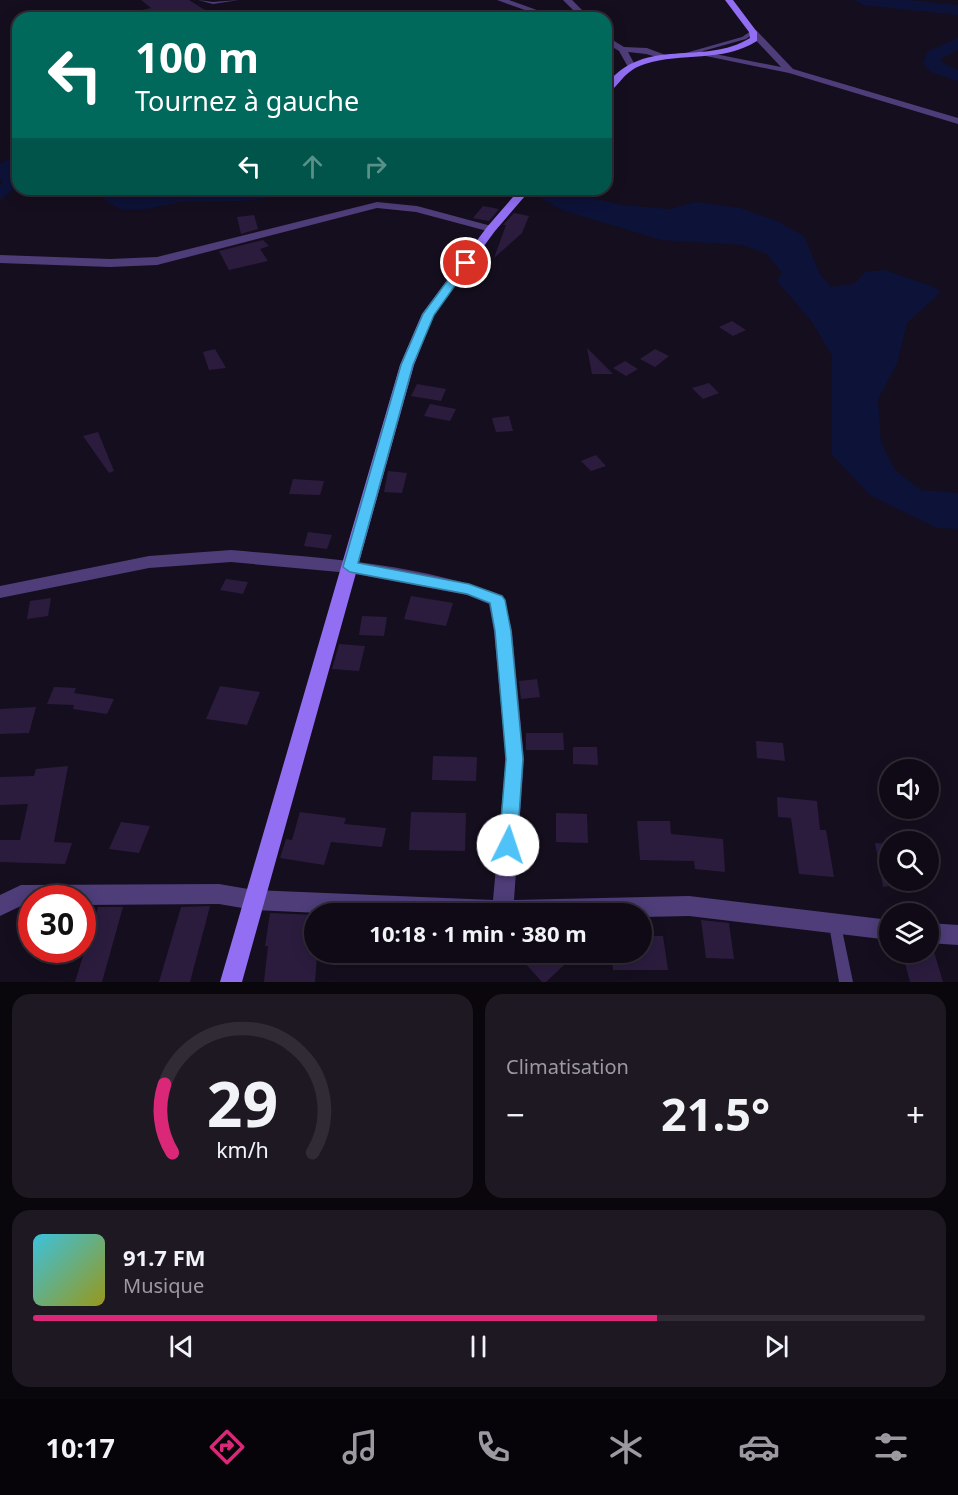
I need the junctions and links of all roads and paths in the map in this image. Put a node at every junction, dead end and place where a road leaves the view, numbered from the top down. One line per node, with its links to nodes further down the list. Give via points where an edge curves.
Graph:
1 (200, 0): 2 (lane)
2 (237, 0)
3 (501, 0): 6 (street)
4 (567, 0): 7 (street)
5 (729, 0): 8 (main road)
6 (537, 12)
7 (580, 12)
8 (753, 32): 11 (lane); 12 (main road, via 754,39 747,45); 15 (street)
9 (612, 43): 10 (street)
10 (622, 49): 13 (street); 14 (street)
11 (684, 54): 12 (main road); 13 (main road)
12 (700, 54): 15 (street)
13 (664, 56): 14 (main road)
14 (631, 65): 16 (main road)
15 (790, 71): 17 (street)
16 (612, 85)
17 (958, 121)
18 (521, 195): 19 (main road)
19 (491, 229): 20 (street, via 417,209 377,205 158,261); 21 (main road, via 428,314 407,365)
20 (0, 260)
21 (350, 567): 22 (street, via 231,556 149,562); 23 (main road); 25 (street, via 469,589 497,600 515,759)
22 (0, 592)
23 (254, 900): 24 (street); 26 (street, via 219,894 21,895); 32 (main road)
24 (329, 903)
25 (504, 903)
26 (0, 906)
27 (652, 907): 28 (street, via 689,906)
28 (835, 925): 29 (street); 33 (lane)
29 (879, 929)
30 (939, 934): 31 (street)
31 (958, 935)
32 (231, 982)
33 (846, 982)

